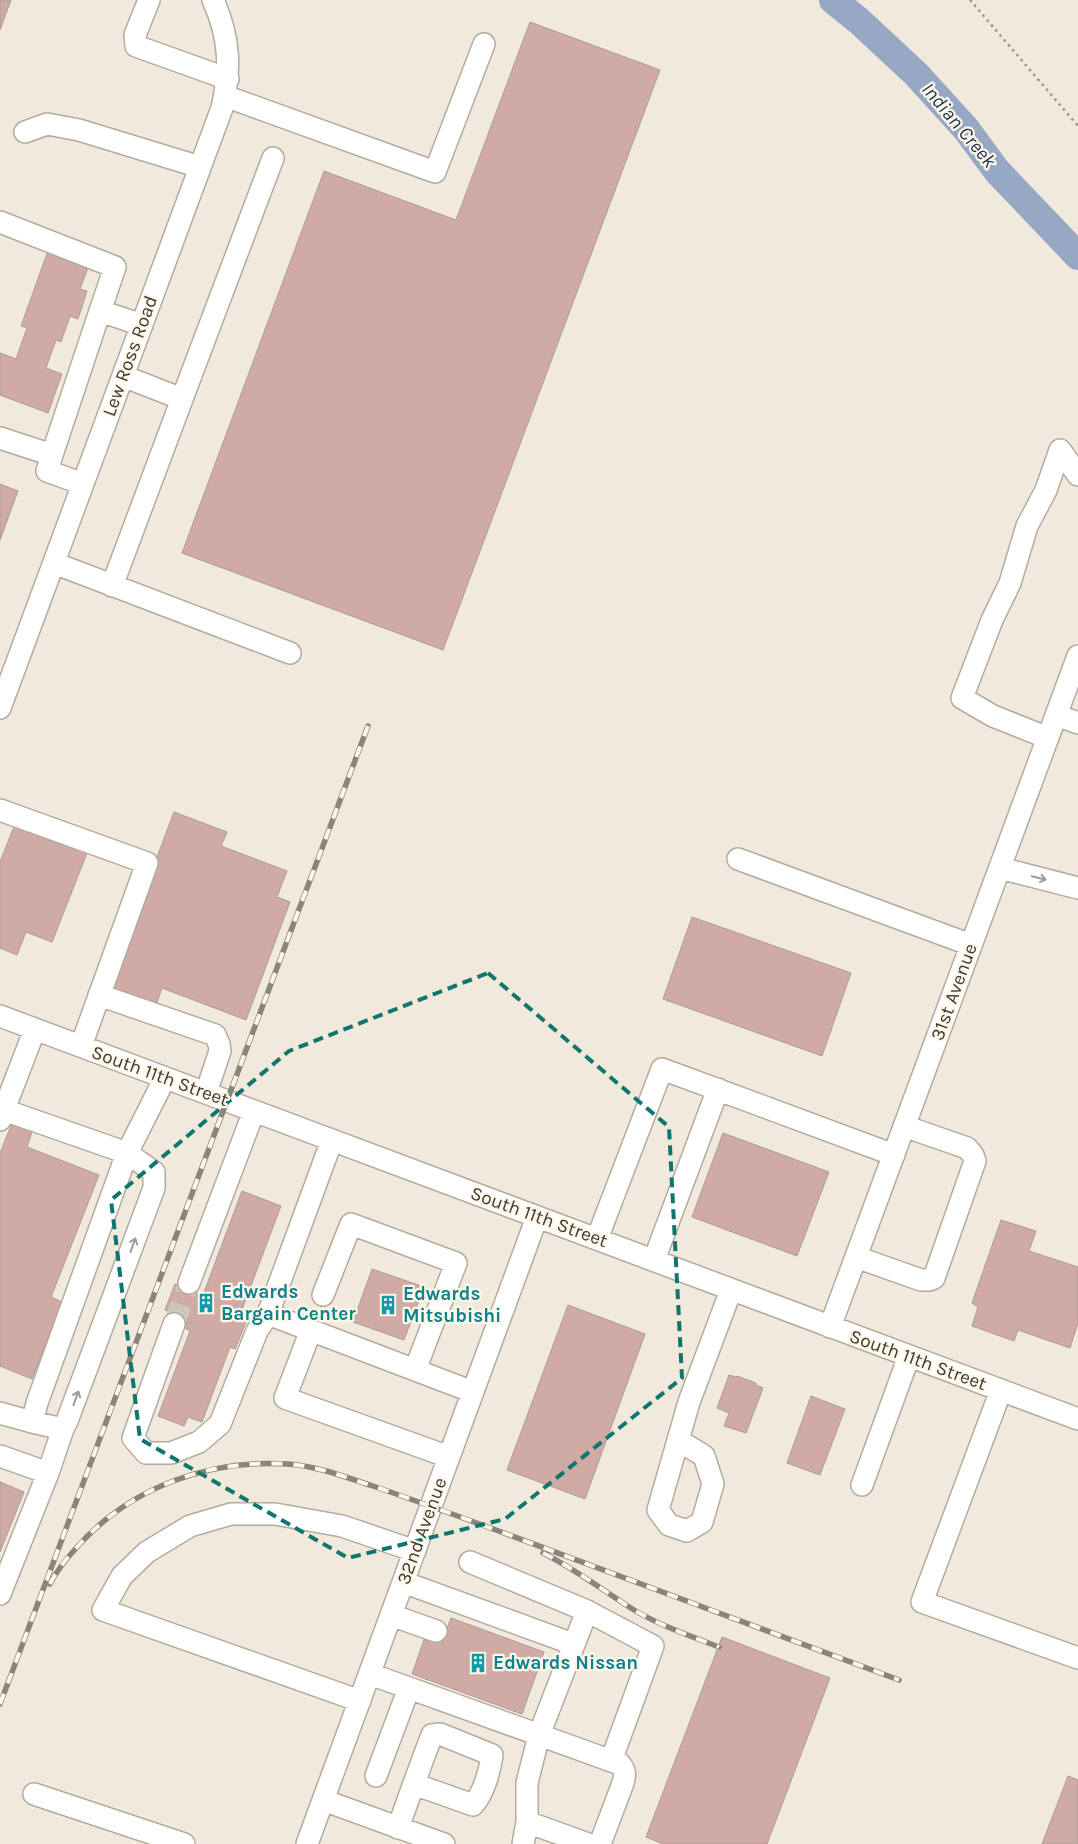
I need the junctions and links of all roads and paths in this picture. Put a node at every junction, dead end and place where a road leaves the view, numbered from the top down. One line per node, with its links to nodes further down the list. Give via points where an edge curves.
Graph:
1 (149, 0): 5 (street, via 135,35 136,46)
2 (214, 0): 5 (street, Lew Ross Road, via 226,38 229,66)
3 (970, 0): 6 (path)
4 (484, 44): 5 (street, via 434,172)
5 (226, 87): 9 (street, Lew Ross Road, via 222,108)
6 (1078, 126)
7 (25, 132): 9 (street, via 47,124 80,130)
8 (273, 158): 14 (street)
9 (200, 167): 12 (street, Lew Ross Road)
10 (0, 222): 11 (street, via 116,267)
11 (100, 311): 12 (street); 16 (street)
12 (142, 325): 13 (street, Lew Ross Road)
13 (123, 376): 14 (street); 18 (street, Lew Ross Road)
14 (182, 399): 20 (street)
15 (0, 438): 16 (street)
16 (52, 455): 18 (street, via 47,471)
17 (1078, 475): 26 (street, via 1060,450 1046,490 1027,526 1010,583 962,698 992,716)
18 (83, 484): 19 (street, Lew Ross Road)
19 (54, 563): 20 (street); 23 (street, Lew Ross Road)
20 (112, 586): 21 (street)
21 (290, 653)
22 (1078, 656): 24 (street, 31st Avenue)
23 (0, 708)
24 (1056, 715): 25 (street); 26 (street, 31st Avenue)
25 (1078, 723)
26 (1048, 738): 29 (street, 31st Avenue)
27 (0, 810): 32 (street, via 147,863)
28 (738, 859): 31 (street)
29 (1000, 868): 30 (street, one-way to 30); 31 (street, 31st Avenue)
30 (1078, 888)
31 (971, 945): 41 (street, 31st Avenue)
32 (99, 995): 35 (street); 38 (street, via 214,1035 220,1051)
33 (0, 1016): 34 (street, South 11th Street)
34 (35, 1029): 35 (street, South 11th Street); 40 (street)
35 (81, 1046): 36 (street, South 11th Street)
36 (165, 1078): 38 (street, South 11th Street); 43 (street)
37 (718, 1089): 44 (street); 46 (street, via 662,1069); 48 (street)
38 (206, 1093): 39 (street, South 11th Street)
39 (254, 1111): 42 (street, South 11th Street); 49 (street)
40 (2, 1115): 43 (street)
41 (904, 1126): 44 (street, 31st Avenue); 47 (street, via 967,1148 975,1161 934,1278 921,1280)
42 (332, 1140): 45 (street, South 11th Street); 52 (street)
43 (127, 1153): 62 (street); 63 (street, one-way to 43, via 154,1188 154,1172)
44 (894, 1155): 47 (street, 31st Avenue)
45 (537, 1217): 46 (street, South 11th Street); 59 (street, 32nd Avenue)
46 (597, 1239): 48 (street, South 11th Street)
47 (856, 1257): 54 (street, 31st Avenue)
48 (654, 1260): 50 (street, South 11th Street)
49 (189, 1283)
50 (731, 1290): 54 (street, South 11th Street); 64 (street)
51 (323, 1295): 57 (street, via 351,1224 456,1263)
52 (268, 1314): 53 (street, via 257,1331 220,1424 200,1442 171,1453 146,1453 133,1438); 55 (street)
53 (174, 1324)
54 (830, 1327): 56 (street, South 11th Street)
55 (311, 1330): 57 (street); 66 (street, via 286,1398)
56 (908, 1356): 58 (street, South 11th Street); 68 (street)
57 (415, 1370): 59 (street)
58 (1001, 1390): 61 (street, South 11th Street); 77 (street, via 922,1602)
59 (473, 1392): 66 (street, 32nd Avenue)
60 (0, 1413): 62 (street)
61 (1078, 1419)
62 (32, 1422): 63 (street)
63 (63, 1429): 67 (street)
64 (678, 1440)
65 (0, 1456): 67 (street)
66 (449, 1457): 69 (street, 32nd Avenue)
67 (48, 1473): 72 (street)
68 (862, 1485)
69 (415, 1551): 71 (street, 32nd Avenue); 80 (street, via 342,1526 275,1514 231,1514 190,1526 147,1552 122,1576 103,1610)
70 (470, 1562): 73 (street)
71 (403, 1582): 74 (street, 32nd Avenue); 76 (street)
72 (0, 1594)
73 (587, 1611): 76 (street); 82 (street, via 652,1646)
74 (391, 1615): 75 (street); 78 (street, 32nd Avenue)
75 (436, 1631)
76 (573, 1644): 81 (street)
77 (1078, 1658)
78 (370, 1674): 79 (street); 80 (street, 32nd Avenue)
79 (409, 1688): 81 (street); 83 (street)
80 (360, 1701): 86 (street, 32nd Avenue)
81 (539, 1735): 82 (street); 87 (street, via 527,1783)
82 (611, 1761): 94 (street, via 620,1764 625,1774)
83 (376, 1776)
84 (414, 1784): 88 (street)
85 (34, 1794): 89 (street)
86 (323, 1800): 88 (street); 90 (street, 32nd Avenue)
87 (527, 1822): 92 (street); 93 (street)
88 (398, 1828): 91 (street)
89 (184, 1844)
90 (307, 1844)
91 (444, 1844)
92 (523, 1844)
93 (588, 1844)
94 (600, 1844)

